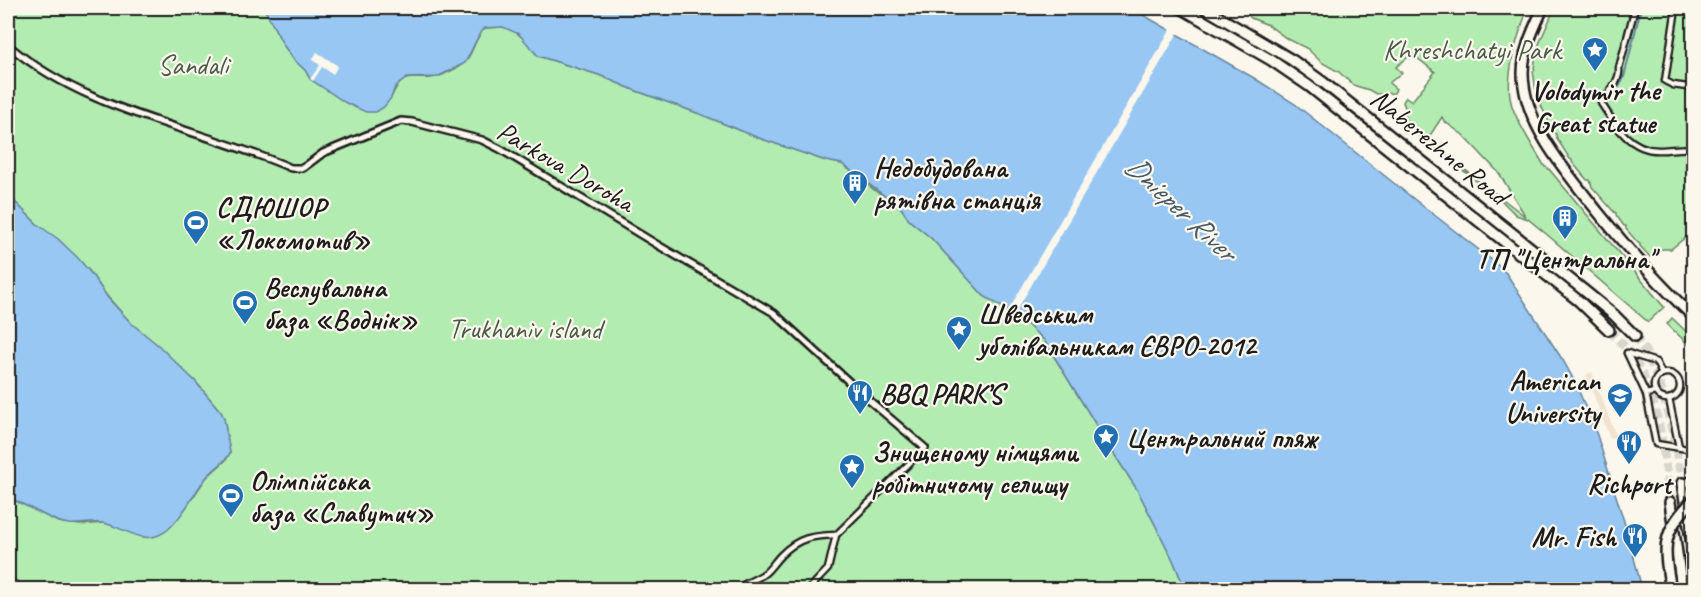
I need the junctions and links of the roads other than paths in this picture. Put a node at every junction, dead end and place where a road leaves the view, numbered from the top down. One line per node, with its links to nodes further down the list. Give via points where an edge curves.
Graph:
1 (1181, 8): 10 (main road, Naberezhne Road, via 1309,86 1579,301)
2 (1204, 8): 11 (main road, Naberezhne Road, via 1324,83 1587,292)
3 (1543, 8): 9 (main road, via 1526,52 1523,74 1536,122 1566,171 1610,226 1658,283)
4 (1635, 8): 8 (street, via 1620,74 1601,102 1627,138 1637,145 1652,150)
5 (1676, 8): 7 (street, via 1665,81)
6 (8, 45): 17 (street, Parkova Doroha, via 24,59 87,94 291,168 303,168 323,153 401,121 482,140 774,313)
7 (1694, 88)
8 (1694, 149)
9 (1694, 317)
10 (1609, 330)
11 (1635, 336)
12 (1662, 374): 13 (street, via 1656,380); 14 (street, via 1656,362 1627,353); 15 (street, via 1672,375 1679,384 1678,392)
13 (1655, 392): 14 (street); 15 (street)
14 (1646, 394): 16 (street, via 1656,444)
15 (1669, 399): 16 (street)
16 (1679, 447): 18 (street)
17 (925, 448): 22 (street)
18 (1694, 450)
19 (1688, 483): 23 (main road)
20 (1694, 499): 26 (main road, bridge, via 1674,521 1666,541)
21 (1670, 502): 27 (main road)
22 (836, 535): 24 (street, via 805,538 792,545 765,573); 25 (street, via 828,569)
23 (1693, 555)
24 (737, 590)
25 (808, 590)
26 (1671, 590)
27 (1682, 590)

